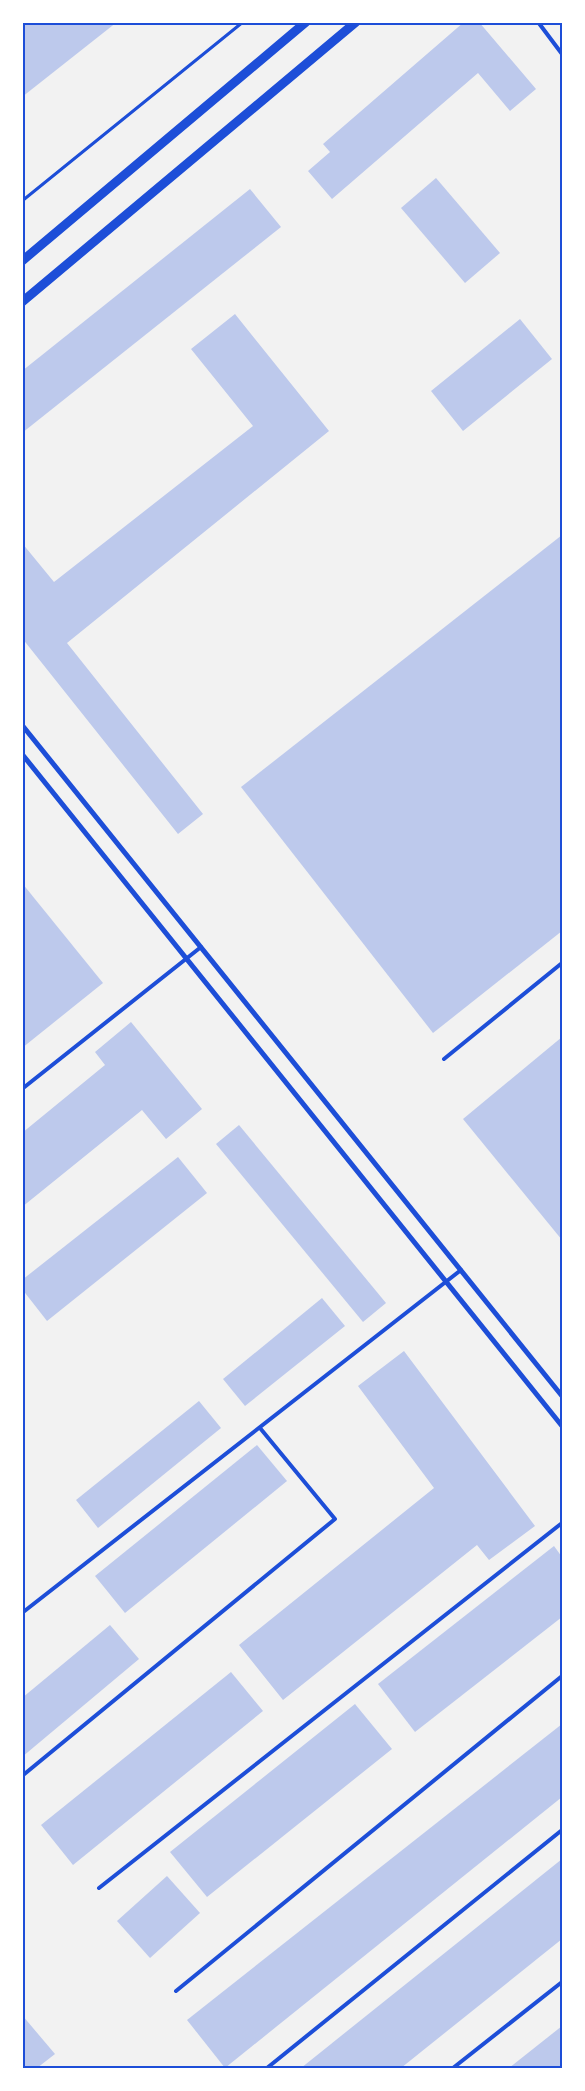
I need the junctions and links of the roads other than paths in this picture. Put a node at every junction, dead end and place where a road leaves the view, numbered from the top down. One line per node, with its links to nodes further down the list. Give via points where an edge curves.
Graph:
1 (306, 22): 5 (street)
2 (356, 22): 6 (street)
3 (538, 22): 4 (lane)
4 (562, 54)
5 (22, 260)
6 (22, 302)
7 (22, 725): 9 (street)
8 (22, 754): 10 (street)
9 (201, 947): 10 (lane); 14 (street)
10 (186, 958): 13 (lane); 15 (street)
11 (562, 963): 12 (lane)
12 (444, 1058)
13 (22, 1089)
14 (461, 1270): 15 (lane); 16 (street)
15 (446, 1282): 17 (street); 18 (lane)
16 (562, 1396)
17 (562, 1426)
18 (260, 1428): 20 (lane); 22 (lane, via 335,1519)
19 (562, 1523): 24 (lane)
20 (22, 1613)
21 (562, 1676): 26 (lane)
22 (22, 1776)
23 (562, 1830): 27 (lane)
24 (98, 1888)
25 (562, 1982): 28 (lane)
26 (176, 1990)
27 (267, 2068)
28 (454, 2068)

